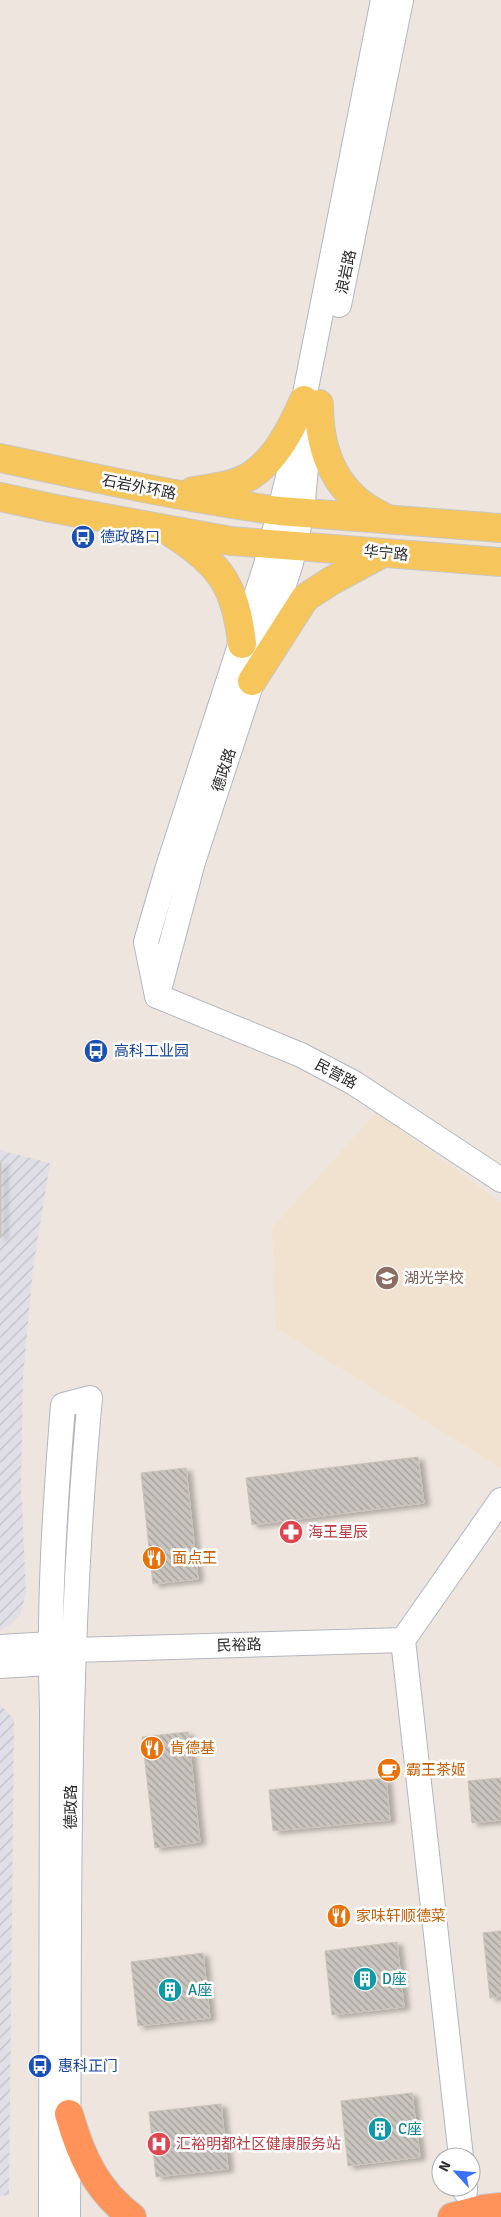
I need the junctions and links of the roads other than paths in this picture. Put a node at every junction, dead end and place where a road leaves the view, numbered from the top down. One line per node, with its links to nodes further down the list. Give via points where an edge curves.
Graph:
1 (383, 0): 3 (main road, 浪岩路)
2 (401, 0): 3 (main road, 浪岩路)
3 (311, 402): 5 (main road, via 264,464 251,476 231,484); 7 (main road, 浪岩路, via 306,468); 8 (main road, via 322,446 339,482 369,510)
4 (0, 458): 5 (main road, 石岩外环路)
5 (174, 495): 7 (main road, 石岩外环路)
6 (0, 497): 10 (main road)
7 (290, 511): 8 (main road); 11 (main road, 浪岩路)
8 (388, 518): 9 (main road)
9 (501, 528)
10 (165, 530): 11 (main road, via 231,541); 14 (main road, via 204,557 221,576 237,608)
11 (283, 544): 12 (main road, 华宁路); 14 (main road, 德政路, via 260,589); 15 (main road, 德政路)
12 (383, 553): 13 (main road, 华宁路); 15 (main road, via 305,598)
13 (501, 562)
14 (242, 644): 16 (main road, 德政路, via 146,942)
15 (252, 681): 16 (main road, 德政路, via 193,862)
16 (157, 996): 17 (main road, 民营路, via 301,1055 354,1083)
17 (501, 1180)
18 (501, 1500): 19 (main road)
19 (404, 1640): 21 (main road, 民裕路); 25 (main road)
20 (0, 1648): 22 (main road)
21 (74, 1650): 22 (main road); 22 (main road, 德政路, via 90,1398 63,1405); 24 (main road, 德政路)
22 (51, 1654): 23 (main road); 27 (main road, 德政路)
23 (0, 1666)
24 (69, 2114): 28 (main road, 德政路); 29 (highway, via 91,2174 105,2193)
25 (460, 2147)
26 (501, 2208): 30 (highway)
27 (51, 2217)
28 (68, 2217)
29 (132, 2217)
30 (452, 2217)

